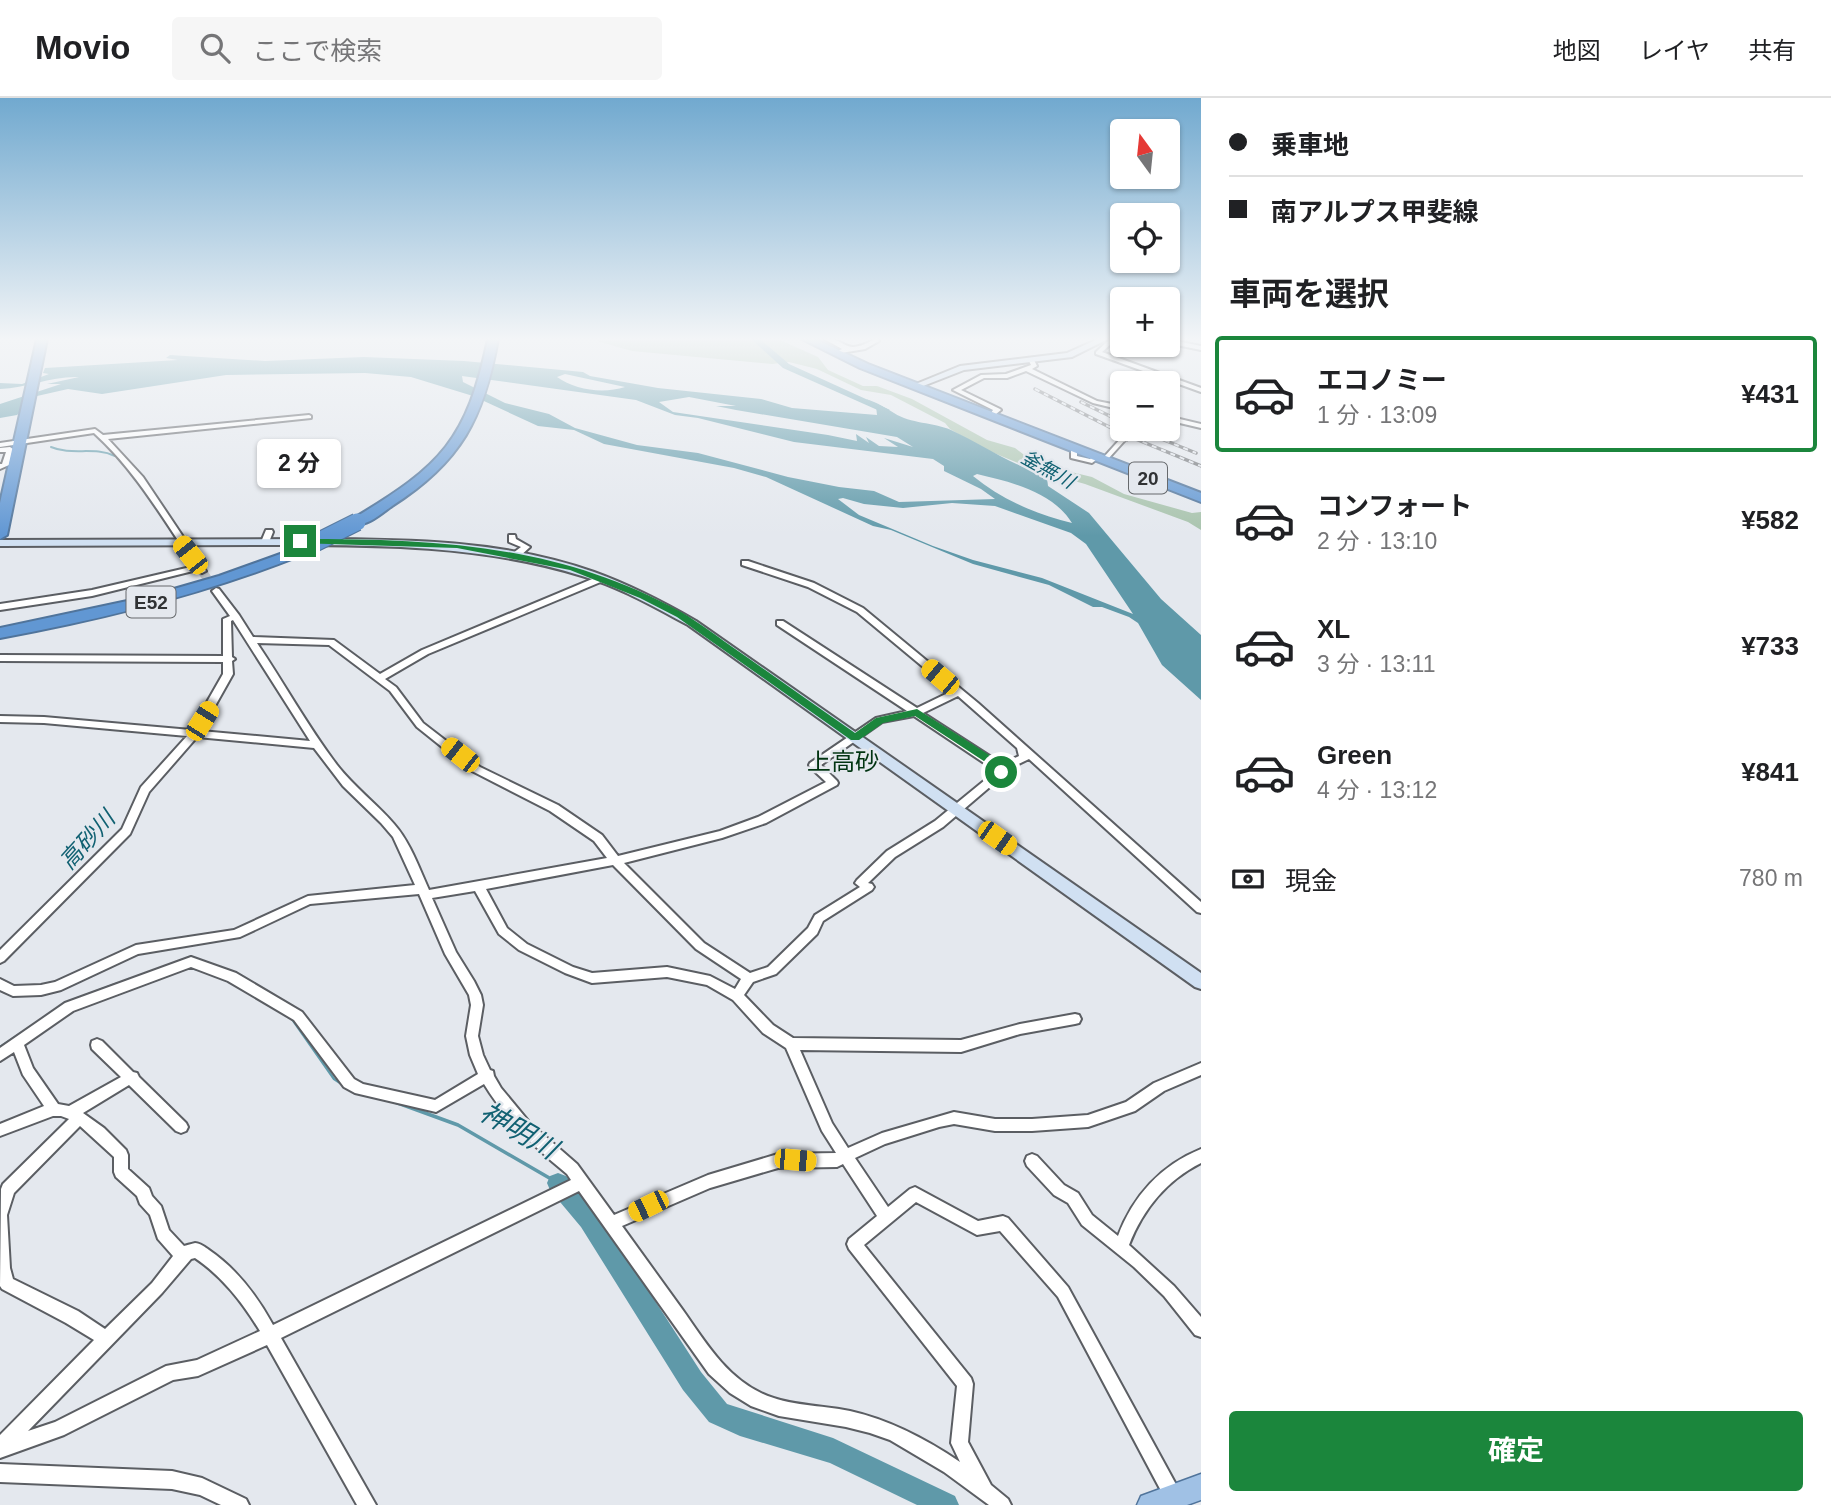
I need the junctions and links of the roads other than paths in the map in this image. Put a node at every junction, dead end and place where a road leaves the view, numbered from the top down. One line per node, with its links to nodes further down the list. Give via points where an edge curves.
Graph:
1 (30, 405): 12 (highway)
2 (477, 405): 29 (highway, E52, bridge, via 453,447 423,478 359,521 297,552 176,595)
3 (965, 405): 15 (highway, 20)
4 (971, 405): 6 (highway, 20)
5 (987, 405): 6 (street, via 998,410)
6 (993, 413): 15 (highway, 20)
7 (309, 417): 10 (street)
8 (1180, 421): 9 (street)
9 (1201, 426)
10 (100, 435): 12 (street); 20 (street, via 154,496)
11 (1120, 441): 15 (street, bridge)
12 (23, 443): 13 (street); 18 (highway)
13 (0, 445)
14 (0, 450): 16 (street, via 10,449)
15 (1100, 457): 17 (highway, 20)
16 (0, 467)
17 (1201, 496)
18 (0, 535)
19 (512, 537): 22 (street, via 526,547)
20 (181, 542): 21 (main road); 22 (main road, via 267,537 405,541); 26 (street, via 201,569)
21 (0, 543)
22 (516, 555): 24 (main road)
23 (745, 564): 34 (street, via 811,585 853,605)
24 (600, 579): 33 (street, via 425,652); 39 (main road, via 680,615)
25 (216, 591): 27 (street)
26 (0, 607)
27 (236, 617): 30 (street); 32 (street, via 227,619)
28 (780, 623): 35 (street)
29 (0, 633)
30 (253, 640): 33 (street, via 331,642); 40 (street)
31 (0, 657): 32 (street)
32 (230, 659): 38 (street, via 228,674)
33 (380, 678): 43 (street, via 421,725 476,769 554,807 598,838)
34 (958, 692): 35 (street); 37 (street)
35 (917, 712): 39 (street, via 879,720); 41 (street)
36 (0, 719): 38 (street)
37 (1001, 729): 41 (street, via 1025,757); 46 (street)
38 (193, 736): 40 (street); 48 (street, via 145,790 126,831)
39 (855, 738): 42 (main road); 43 (street, via 814,765 833,783 762,820)
40 (318, 745): 45 (street, via 399,839)
41 (1001, 768): 42 (street)
42 (957, 810): 50 (street, via 891,853 864,885 819,918 813,931 772,971); 51 (main road)
43 (615, 861): 44 (street); 50 (street, via 700,946)
44 (478, 885): 45 (street); 53 (street, via 503,930 523,947 569,970 592,978 667,972 710,981)
45 (425, 892): 47 (street, via 315,899 236,934); 60 (street, via 450,953 477,998 472,1033)
46 (1201, 909)
47 (181, 942): 49 (street); 52 (street, via 136,950 41,990 13,991)
48 (0, 958)
49 (191, 962): 55 (street, via 69,1007); 60 (street, via 232,977 298,1016 340,1076 360,1089 436,1106)
50 (749, 978): 53 (street)
51 (1201, 982)
52 (0, 984)
53 (737, 996): 56 (street, via 768,1029)
54 (1075, 1019): 56 (street, via 961,1046)
55 (17, 1043): 58 (street); 62 (street, via 28,1071)
56 (791, 1044): 66 (street, via 827,1127)
57 (97, 1045): 61 (street)
58 (0, 1055)
59 (1201, 1069): 66 (street, via 1159,1087 1130,1107 1088,1121 995,1125 954,1118 881,1139)
60 (488, 1075): 69 (street, via 510,1110)
61 (132, 1077): 63 (street); 64 (street)
62 (54, 1109): 63 (street); 65 (street)
63 (74, 1116): 70 (street, via 8,1189); 74 (street, via 99,1132 121,1155 121,1172 144,1193 163,1234)
64 (181, 1128)
65 (0, 1130)
66 (846, 1155): 71 (street); 72 (street, via 818,1162 778,1161 708,1182)
67 (1201, 1156): 73 (street, via 1167,1173 1129,1224)
68 (1032, 1161): 73 (street, via 1073,1198 1087,1220)
69 (581, 1182): 72 (street); 76 (street)
70 (0, 1216): 77 (street, via 6,1284)
71 (885, 1216): 81 (street, via 854,1244 965,1384 959,1443); 82 (street, via 915,1194 977,1228 1003,1223 1063,1292)
72 (612, 1223): 81 (street, via 728,1383 779,1411 893,1432)
73 (1121, 1247): 75 (street)
74 (183, 1256): 76 (street, via 196,1250 216,1261); 77 (street)
75 (1201, 1329)
76 (272, 1335): 78 (street, via 198,1368 172,1373 58,1429); 84 (street)
77 (107, 1339): 78 (street)
78 (0, 1448)
79 (0, 1474): 83 (street, via 173,1480 202,1487)
80 (1201, 1487): 82 (main road)
81 (984, 1488): 85 (street)
82 (1162, 1501)
83 (240, 1505)
84 (367, 1505)
85 (1002, 1505)

